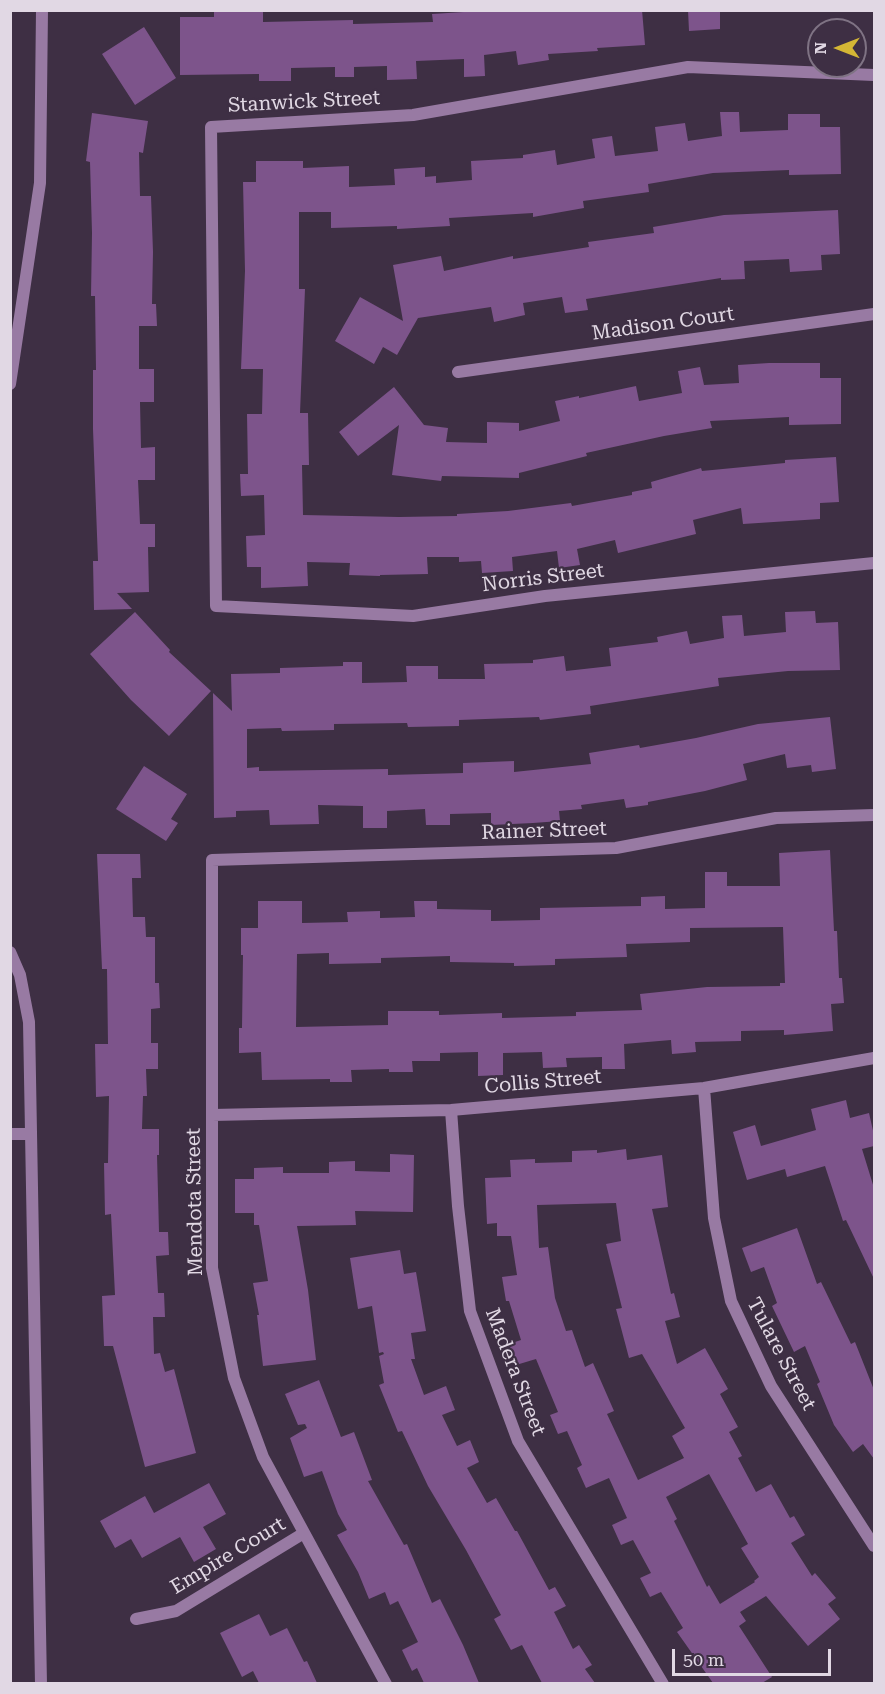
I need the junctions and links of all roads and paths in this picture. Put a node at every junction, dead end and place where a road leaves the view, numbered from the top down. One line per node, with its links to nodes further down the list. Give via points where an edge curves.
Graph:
1 (42, 10): 5 (street, via 40,183)
2 (874, 75): 7 (street, Stanwick Street, via 688,67 413,115 211,127)
3 (874, 314): 4 (street, Madison Court)
4 (458, 372)
5 (10, 384)
6 (874, 562): 7 (street, Norris Street, via 545,596 413,616)
7 (216, 606)
8 (874, 815): 9 (street, Rainer Street, via 777,818 616,848)
9 (212, 860): 14 (street, Mendota Street)
10 (10, 952): 16 (street, via 20,975 29,1022)
11 (874, 1058): 12 (street, Collis Street)
12 (704, 1088): 13 (street, Collis Street); 18 (street, Tulare Street, via 714,1218 731,1301 771,1386)
13 (451, 1110): 14 (street, Collis Street); 22 (street, Madera Street, via 470,1311 518,1441)
14 (212, 1114): 17 (street, Mendota Street, via 212,1268 234,1378 262,1457)
15 (10, 1134): 16 (street)
16 (32, 1134): 20 (street)
17 (304, 1533): 19 (street, Empire Court, via 176,1611); 21 (street, Mendota Street)
18 (874, 1546)
19 (136, 1619)
20 (41, 1683)
21 (386, 1683)
22 (663, 1683)

